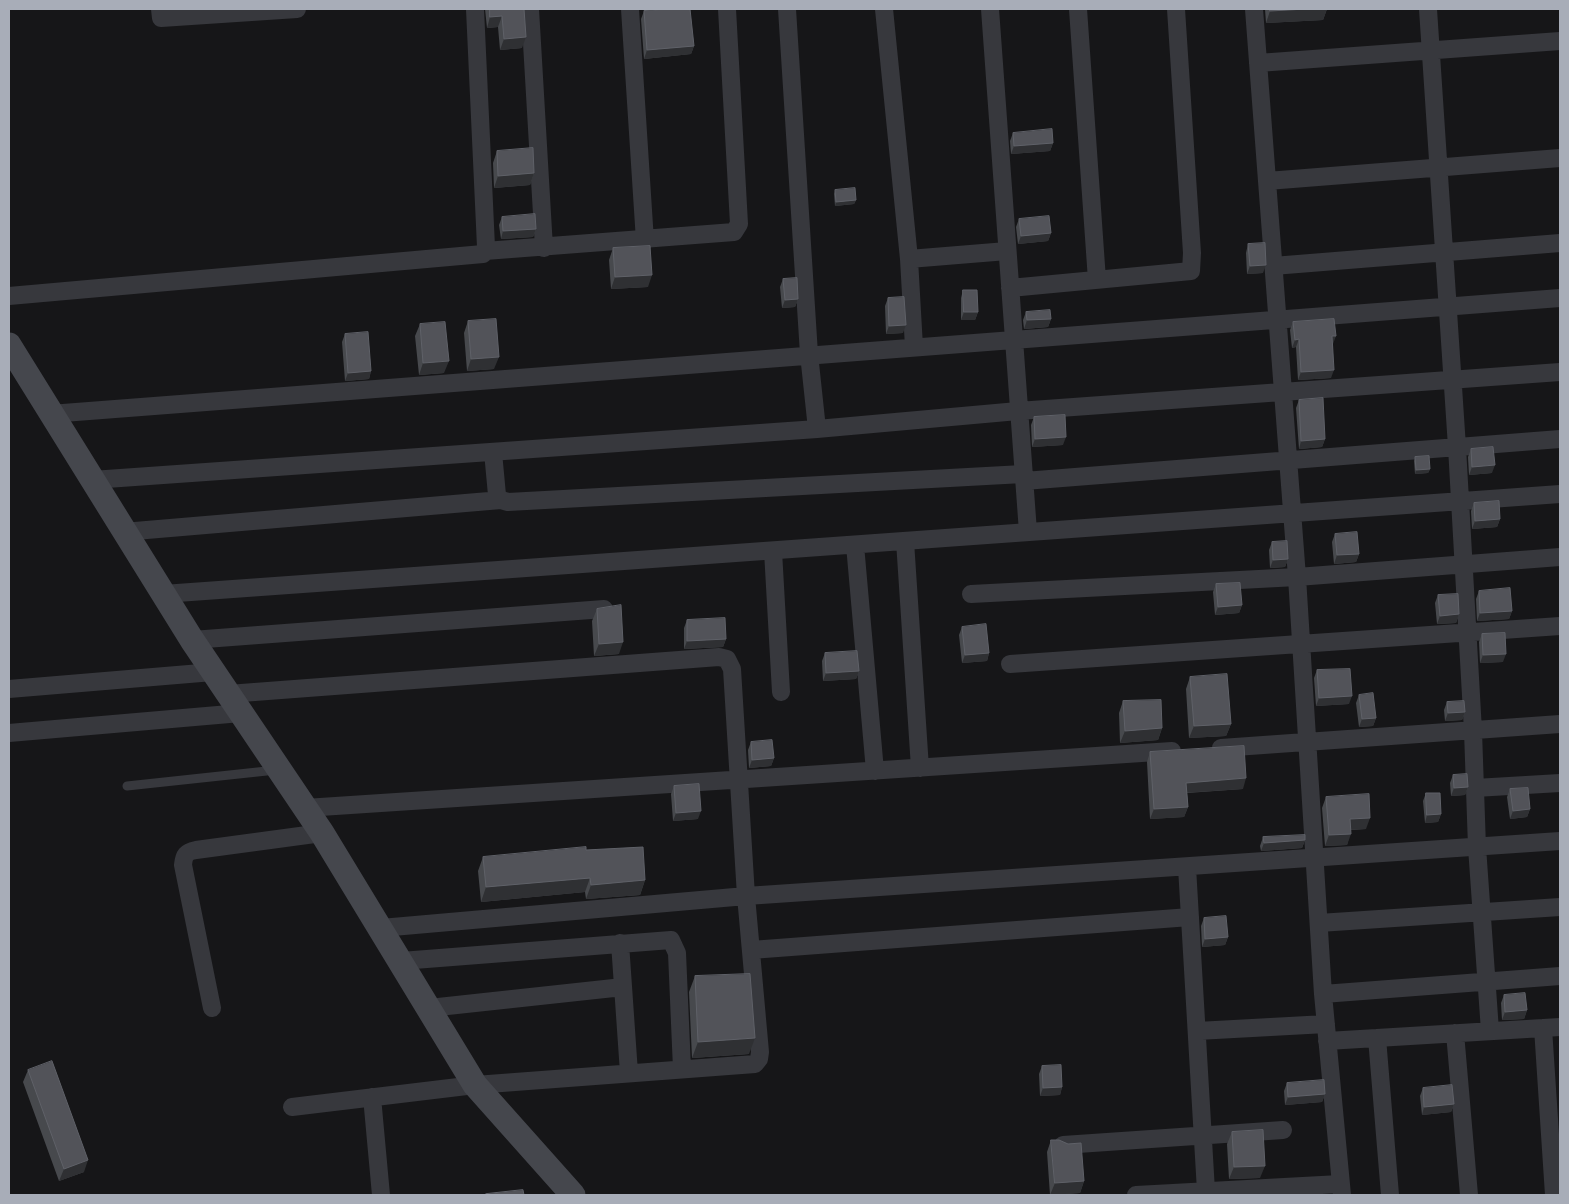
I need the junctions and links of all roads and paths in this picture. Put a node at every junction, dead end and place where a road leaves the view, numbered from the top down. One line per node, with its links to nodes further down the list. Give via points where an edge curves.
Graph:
1 (160, 9): 2 (street, via 161,18)
2 (297, 9)
3 (475, 9): 24 (street)
4 (530, 9): 22 (street)
5 (630, 9): 20 (street)
6 (727, 9): 20 (street, via 739,224 730,234)
7 (787, 9): 37 (street)
8 (884, 9): 26 (street)
9 (990, 9): 23 (street)
10 (1078, 9): 28 (street)
11 (1176, 9): 28 (street, via 1192,267 1186,272)
12 (1254, 9): 16 (street)
13 (1428, 9): 15 (street)
14 (1560, 41): 15 (street)
15 (1431, 50): 16 (street); 18 (street)
16 (1258, 62): 19 (street)
17 (1560, 158): 18 (street)
18 (1438, 168): 19 (street); 25 (street)
19 (1267, 181): 27 (street)
20 (645, 241): 22 (street)
21 (1560, 243): 25 (street)
22 (544, 248): 24 (street)
23 (1007, 250): 26 (street); 29 (street)
24 (485, 251): 30 (street, via 478,256)
25 (1442, 252): 27 (street); 32 (street)
26 (909, 259): 36 (street)
27 (1273, 266): 33 (street)
28 (1097, 280): 29 (street)
29 (1010, 288): 34 (street)
30 (9, 296)
31 (1560, 298): 32 (street)
32 (1448, 306): 33 (street); 39 (street)
33 (1278, 319): 34 (street); 40 (street)
34 (1014, 342): 36 (street); 41 (street)
35 (9, 345): 42 (street)
36 (914, 347): 37 (street)
37 (809, 354): 42 (street); 43 (street)
38 (1560, 372): 39 (street)
39 (1452, 380): 40 (street); 45 (street)
40 (1283, 390): 41 (street); 47 (street)
41 (1018, 411): 43 (street); 48 (street)
42 (50, 414): 49 (street)
43 (817, 429): 46 (street)
44 (1560, 440): 45 (street)
45 (1457, 447): 47 (street); 52 (street)
46 (493, 452): 49 (street); 51 (street, via 497,494)
47 (1288, 460): 48 (street); 53 (street)
48 (1024, 477): 51 (street, via 524,502); 55 (street)
49 (92, 480): 54 (street)
50 (1560, 494): 52 (street)
51 (501, 500): 54 (street)
52 (1460, 501): 53 (street); 60 (street)
53 (1292, 513): 55 (street); 61 (street)
54 (123, 532): 62 (street)
55 (1028, 532): 56 (street)
56 (905, 542): 57 (street); 80 (street)
57 (855, 545): 58 (street); 82 (street)
58 (772, 551): 62 (street); 72 (street)
59 (1560, 557): 60 (street)
60 (1464, 564): 61 (street); 66 (street)
61 (1297, 577): 63 (street); 68 (street)
62 (163, 594): 67 (street)
63 (971, 594)
64 (604, 608): 67 (street)
65 (1560, 626): 66 (street)
66 (1467, 632): 68 (street); 75 (street)
67 (192, 640): 70 (street)
68 (1300, 644): 69 (street); 77 (street)
69 (1010, 664)
70 (213, 672): 71 (street); 73 (street)
71 (9, 689)
72 (781, 692)
73 (235, 704): 76 (street); 81 (street); 83 (street, via 719,657 727,659 732,670)
74 (1560, 724): 75 (street)
75 (1473, 731): 77 (street); 86 (street)
76 (9, 733)
77 (1307, 742): 78 (street); 91 (street)
78 (1208, 749)
79 (1188, 750): 80 (street)
80 (920, 768): 82 (street)
81 (279, 769): 85 (lane); 87 (street)
82 (875, 771): 83 (street)
83 (739, 780): 87 (street); 93 (street)
84 (1560, 783): 86 (street)
85 (127, 786)
86 (1475, 788): 90 (street)
87 (305, 808): 88 (street)
88 (322, 833): 98 (street); 106 (street, via 196,850 184,857)
89 (1560, 841): 90 (street)
90 (1477, 847): 91 (street); 95 (street)
91 (1316, 858): 92 (street); 97 (street)
92 (1187, 867): 93 (street); 96 (street)
93 (746, 896): 98 (street); 100 (street)
94 (1560, 906): 95 (street)
95 (1482, 912): 97 (street); 103 (street)
96 (1190, 917): 100 (street); 109 (street)
97 (1319, 923): 105 (street)
98 (381, 928): 101 (street)
99 (620, 943): 101 (street); 104 (street); 114 (street, via 664,939 674,944)
100 (751, 950): 114 (street, via 759,1059 755,1064)
101 (402, 961): 107 (street)
102 (1560, 976): 103 (street)
103 (1488, 982): 105 (street); 110 (street)
104 (623, 987): 107 (street); 115 (street)
105 (1323, 994): 111 (street)
106 (212, 1008)
107 (429, 1008): 116 (street)
108 (1552, 1028): 110 (street); 129 (street)
109 (1197, 1031): 111 (street); 120 (street)
110 (1490, 1031): 112 (street)
111 (1327, 1032): 113 (street); 122 (street)
112 (1455, 1033): 113 (street); 128 (street)
113 (1377, 1038): 127 (street)
114 (682, 1069): 115 (street)
115 (629, 1073): 116 (street)
116 (476, 1085): 117 (street); 125 (street)
117 (372, 1097): 118 (street); 124 (street)
118 (292, 1107)
119 (1283, 1130): 120 (street)
120 (1202, 1136): 121 (street); 123 (street)
121 (1063, 1145)
122 (1341, 1190): 123 (street)
123 (1206, 1191): 126 (street)
124 (381, 1195)
125 (573, 1195)
126 (1136, 1195)
127 (1390, 1195)
128 (1470, 1195)
129 (1554, 1195)

